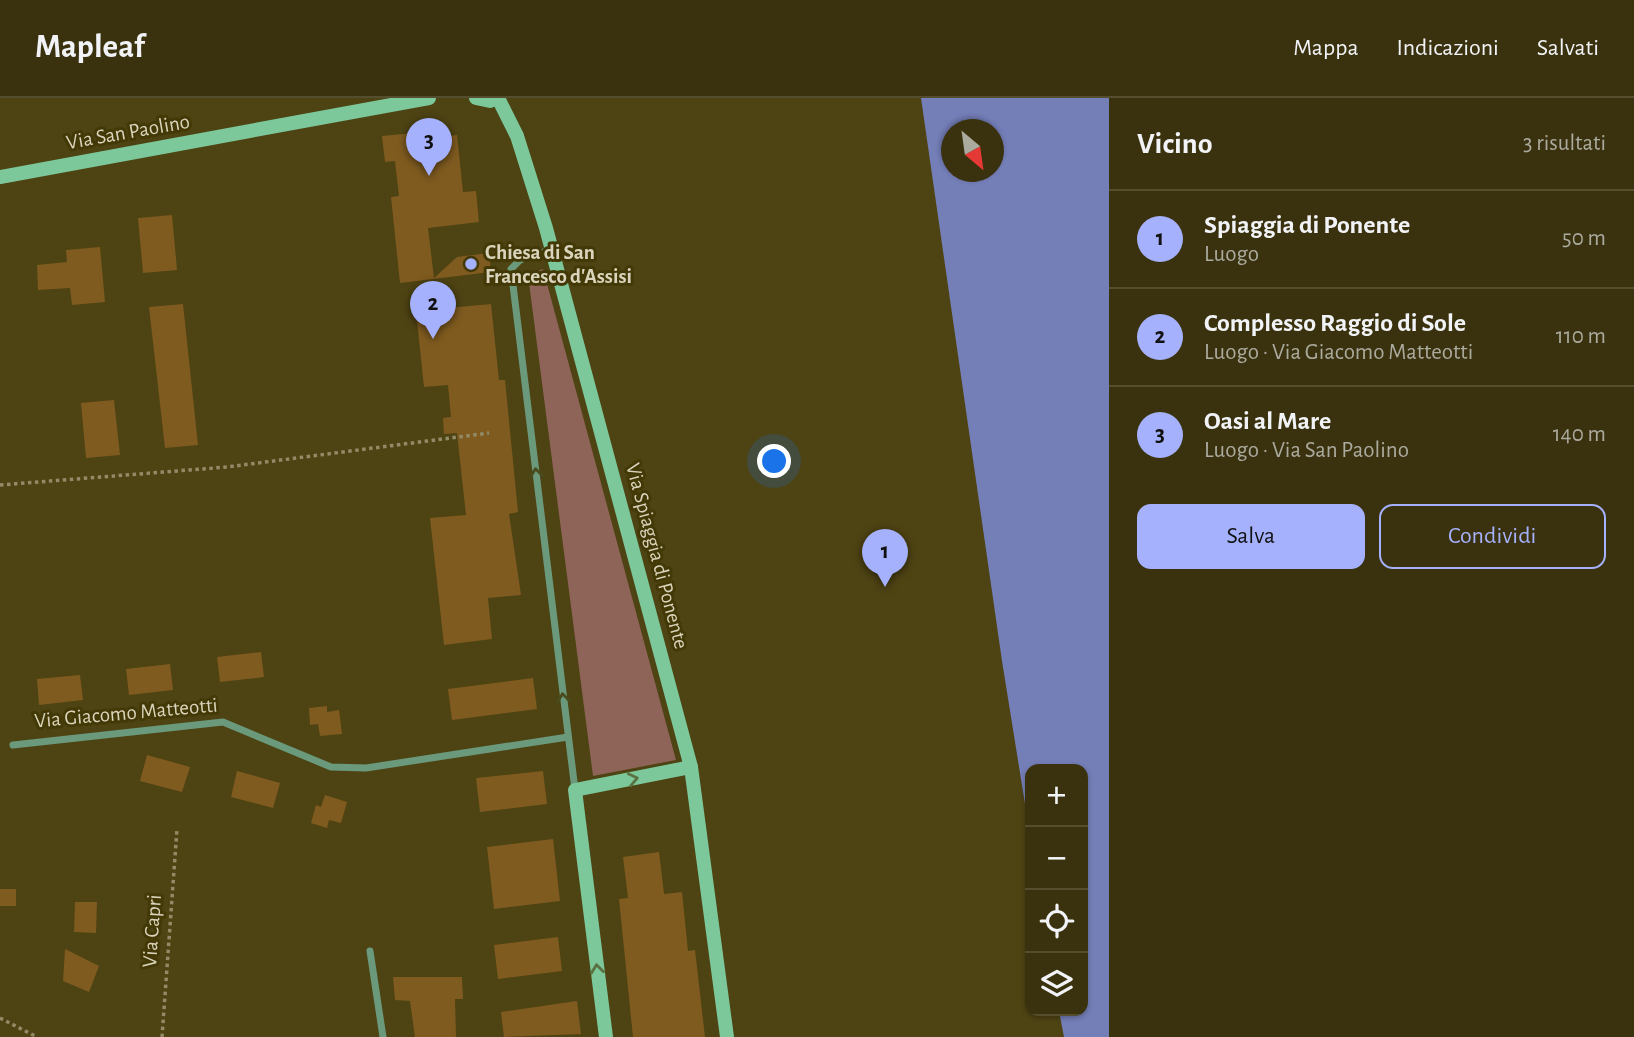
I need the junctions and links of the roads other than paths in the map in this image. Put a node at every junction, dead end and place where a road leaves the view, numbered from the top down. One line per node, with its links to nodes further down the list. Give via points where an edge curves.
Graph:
1 (429, 98): 4 (street, Via San Paolino)
2 (476, 98): 3 (street, via 482,102)
3 (497, 98): 5 (street, Via Spiaggia di Ponente, via 517,136)
4 (0, 177)
5 (552, 249): 6 (street, one-way to 5, via 511,269 520,260); 8 (street, Via Spiaggia di Ponente)
6 (568, 737): 7 (street, Via Giacomo Matteotti, via 366,768 331,767 223,722); 9 (street)
7 (13, 745)
8 (691, 767): 9 (street, one-way to 8); 13 (street, Via Spiaggia di Ponente)
9 (575, 790): 12 (street, one-way to 9)
10 (370, 951): 11 (street)
11 (383, 1037)
12 (606, 1037)
13 (727, 1037)

